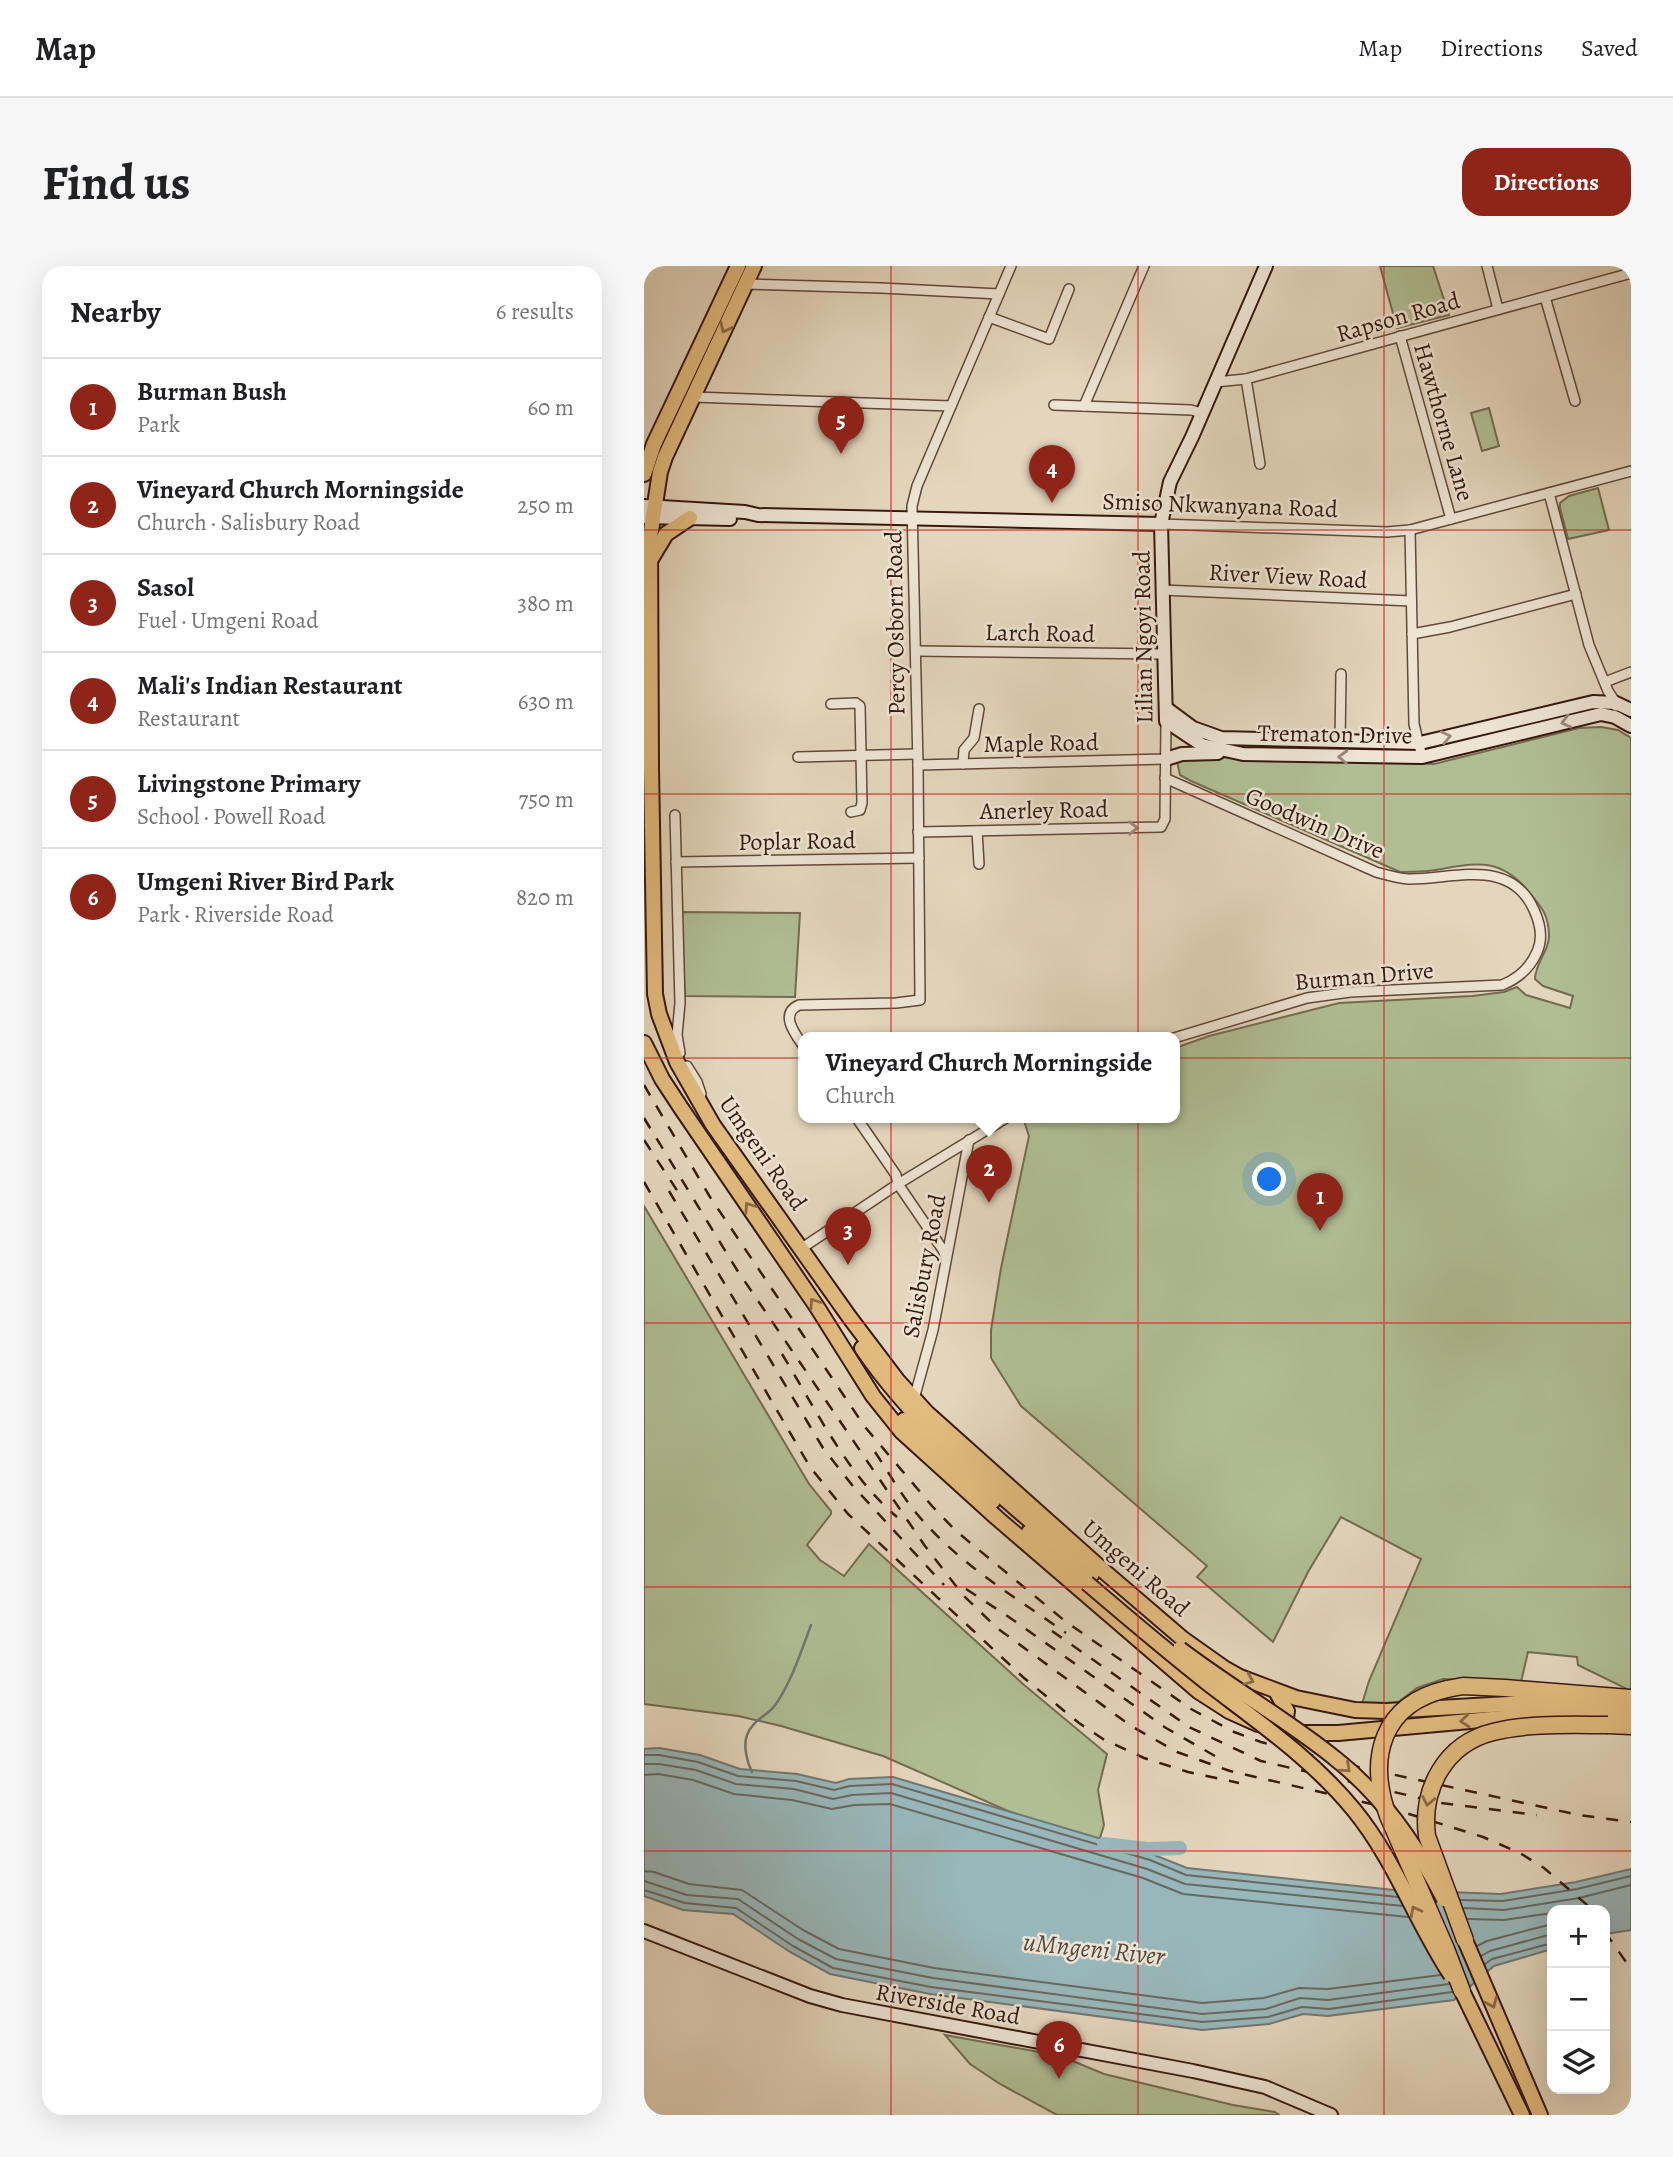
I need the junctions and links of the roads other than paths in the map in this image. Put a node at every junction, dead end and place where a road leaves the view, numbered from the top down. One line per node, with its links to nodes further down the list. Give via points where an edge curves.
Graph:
1 (738, 266): 24 (main road)
2 (754, 266): 8 (main road, Umgeni Road)
3 (1011, 266): 10 (street, Percy Osborn Road)
4 (1144, 266): 21 (street)
5 (1266, 266): 16 (street, Lilian Ngoyi Road)
6 (1487, 266): 12 (street)
7 (1631, 273): 11 (street, Rapson Road)
8 (745, 284): 10 (street); 17 (main road, Umgeni Road, one-way to 17)
9 (1069, 289): 13 (street, via 1049,339)
10 (999, 294): 13 (street, Percy Osborn Road)
11 (1545, 297): 12 (street, Rapson Road); 18 (street)
12 (1499, 309): 14 (street, Rapson Road)
13 (989, 317): 20 (street, Percy Osborn Road)
14 (1400, 336): 15 (street, Rapson Road); 31 (street, Hawthorne Lane)
15 (1246, 379): 16 (street, Rapson Road); 23 (street)
16 (1215, 382): 22 (street, Lilian Ngoyi Road)
17 (694, 397): 20 (street); 27 (main road, Umgeni Road, via 665,457)
18 (1575, 401)
19 (1054, 405): 21 (street)
20 (951, 406): 30 (street, Percy Osborn Road, via 913,496)
21 (1084, 407): 22 (street)
22 (1202, 413): 32 (street, Lilian Ngoyi Road, via 1170,482)
23 (1260, 464)
24 (645, 469)
25 (1631, 471): 26 (street, Smiso Nkwanyana Road)
26 (1549, 492): 31 (street, Smiso Nkwanyana Road); 36 (street)
27 (649, 512): 28 (street, Smiso Nkwanyana Road); 29 (street, Smiso Nkwanyana Road); 34 (main road, Umgeni Road)
28 (758, 515): 29 (street, Smiso Nkwanyana Road); 30 (street, Smiso Nkwanyana Road)
29 (690, 518): 34 (main road, via 666,534)
30 (912, 519): 32 (street, Smiso Nkwanyana Road); 39 (street, Percy Osborn Road)
31 (1451, 519): 33 (street, Smiso Nkwanyana Road)
32 (1161, 524): 33 (street, Smiso Nkwanyana Road); 35 (street, Lilian Ngoyi Road)
33 (1410, 530): 37 (street)
34 (650, 563): 68 (main road, Umgeni Road)
35 (1162, 590): 37 (street, River View Road); 40 (street, Lilian Ngoyi Road)
36 (1576, 594): 38 (street); 43 (street)
37 (1411, 601): 38 (street)
38 (1412, 634): 56 (street)
39 (916, 651): 40 (street, Larch Road); 58 (street, Percy Osborn Road)
40 (1163, 654): 48 (street, Lilian Ngoyi Road)
41 (1631, 672): 43 (street)
42 (1341, 674): 55 (street)
43 (1604, 697): 44 (street, Trematon Drive); 49 (street, Trematon Drive); 50 (street, Trematon Drive); 52 (street, Trematon Drive, one-way to 52)
44 (1616, 703): 47 (street, Trematon Drive); 49 (street)
45 (831, 704): 60 (street, via 860,706)
46 (978, 709): 65 (street, via 974,738 964,750)
47 (1631, 710)
48 (1166, 714): 53 (street, Trematon Drive, via 1204,733); 57 (street, Trematon Drive, via 1202,745); 64 (street, Lilian Ngoyi Road)
49 (1615, 717): 51 (street, Trematon Drive)
50 (1510, 722): 52 (street); 56 (street, Trematon Drive, one-way to 50)
51 (1631, 726)
52 (1515, 735): 62 (street, Trematon Drive)
53 (1234, 738): 54 (street, Trematon Drive); 57 (street, via 1227,744)
54 (1309, 741): 55 (street, Trematon Drive); 59 (street)
55 (1340, 742): 56 (street, Trematon Drive)
56 (1414, 743): 62 (street); 63 (street)
57 (1238, 753): 59 (street, Trematon Drive); 64 (street, via 1182,754)
58 (917, 754): 60 (street); 66 (street, Percy Osborn Road)
59 (1309, 755): 63 (street, Trematon Drive, one-way to 59)
60 (861, 756): 61 (street); 69 (street, via 862,803 860,810)
61 (798, 757)
62 (1422, 757): 63 (street, Trematon Drive)
63 (1401, 758)
64 (1166, 759): 65 (street, Maple Road); 67 (street, Lilian Ngoyi Road)
65 (963, 764): 66 (street, Maple Road)
66 (918, 765): 73 (street, Percy Osborn Road)
67 (1165, 778): 71 (street, Lilian Ngoyi Road); 77 (street, Goodwin Drive, via 1376,872 1406,879 1475,873 1507,882 1526,897 1539,923 1538,950)
68 (648, 788): 81 (main road, Umgeni Road, via 655,994 666,1038)
69 (851, 812)
70 (675, 815): 75 (street)
71 (1166, 819): 72 (street, Anerley Road, one-way to 71, via 1158,827)
72 (977, 831): 73 (street, Anerley Road); 76 (street)
73 (918, 832): 74 (street, Percy Osborn Road)
74 (919, 858): 75 (street, Poplar Road); 79 (street, Percy Osborn Road, via 920,1000 793,1007 789,1022)
75 (676, 862): 81 (street, via 678,1044 697,1083)
76 (979, 864)
77 (1518, 977): 78 (street, Burman Drive, via 1502,985 1307,998)
78 (1180, 1036)
79 (798, 1038)
80 (644, 1043): 89 (main road, Umgeni Road, one-way to 80, via 675,1099)
81 (702, 1106): 86 (main road, Umgeni Road)
82 (860, 1123): 85 (street)
83 (998, 1123): 84 (street)
84 (968, 1140): 85 (street); 87 (street, Salisbury Road)
85 (898, 1184): 86 (street); 87 (street)
86 (802, 1248): 88 (main road, Umgeni Road)
87 (947, 1260): 90 (street, Salisbury Road)
88 (850, 1318): 90 (main road, Umgeni Road); 91 (main road, via 859,1343 915,1416)
89 (841, 1343): 91 (main road, via 913,1429); 97 (main road, Umgeni Road, via 901,1431 988,1510 1198,1691 1229,1711)
90 (914, 1399): 92 (main road, Umgeni Road, one-way to 92, via 1183,1639 1224,1668)
91 (1092, 1580): 99 (main road, one-way to 99, bridge, via 1202,1667 1305,1736 1357,1778 1409,1838); 100 (main road, one-way to 91, bridge, via 1388,1860 1338,1791 1296,1750 1169,1653)
92 (1276, 1691): 94 (main road, Umgeni Road, via 1333,1707 1386,1711 1528,1703); 97 (main road, via 1287,1711)
93 (1631, 1698): 100 (highway, bridge, via 1479,1687 1447,1689 1413,1702 1388,1730 1378,1760 1382,1799)
94 (1631, 1707)
95 (1631, 1718): 97 (main road, Umgeni Road, one-way to 97, via 1525,1716 1338,1733)
96 (1631, 1726): 99 (highway, one-way to 99, bridge, via 1496,1731 1470,1742 1442,1766 1428,1797 1427,1836)
97 (1284, 1731)
98 (644, 1931): 101 (street, Riverside Road, via 842,2006 1265,2087)
99 (1465, 1940): 103 (main road, one-way to 103)
100 (1462, 1991): 102 (main road)
101 (1331, 2115)
102 (1522, 2115)
103 (1540, 2115)

